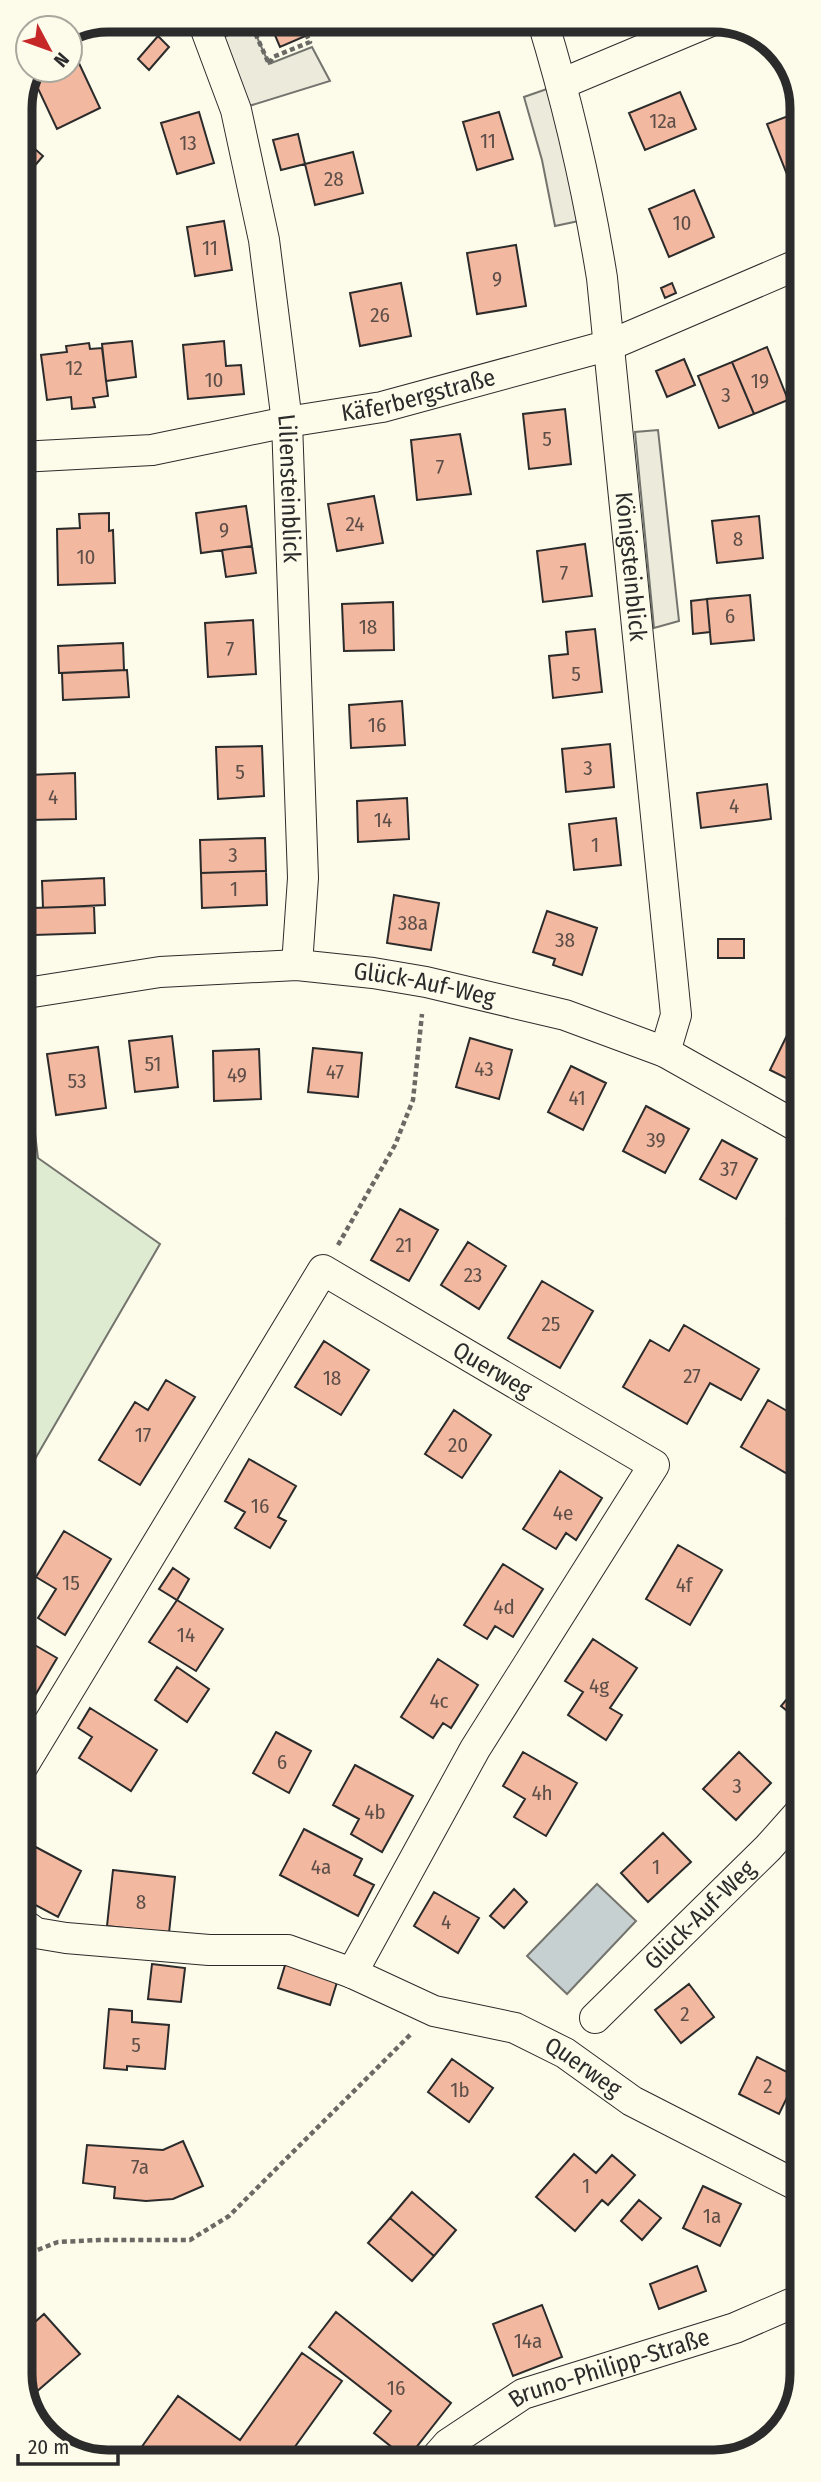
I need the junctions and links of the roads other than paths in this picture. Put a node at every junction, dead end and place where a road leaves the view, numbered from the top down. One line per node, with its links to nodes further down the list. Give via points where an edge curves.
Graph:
1 (207, 32): 7 (street, Liliensteinblick, via 236,110 264,240)
2 (546, 32): 4 (street, Königsteinblick)
3 (685, 32): 4 (street)
4 (561, 84): 6 (street, Königsteinblick, via 593,218)
5 (790, 268): 6 (street, Käferbergstraße)
6 (610, 345): 7 (street, Käferbergstraße, via 382,407); 11 (street, Königsteinblick, via 676,1015)
7 (287, 422): 8 (street, Käferbergstraße, via 152,450); 9 (street, Liliensteinblick, via 303,878)
8 (32, 456)
9 (297, 965): 10 (street, Glück-Auf-Weg, via 160,972); 11 (street, Glück-Auf-Weg, via 426,982 565,1015)
10 (32, 992)
11 (665, 1052): 12 (street, Glück-Auf-Weg)
12 (790, 1122)
13 (32, 1751): 16 (street, Querweg, via 323,1270 654,1465 475,1749)
14 (790, 1823): 17 (street, Glück-Auf-Weg)
15 (32, 1930): 16 (street, Querweg, via 66,1938 209,1950 288,1950)
16 (352, 1973): 18 (street, Querweg, via 434,2011 515,2028 565,2053 632,2101)
17 (595, 2018)
18 (790, 2182)
19 (790, 2304): 20 (street, Bruno-Philipp-Straße, via 736,2329 523,2394)
20 (443, 2450)

